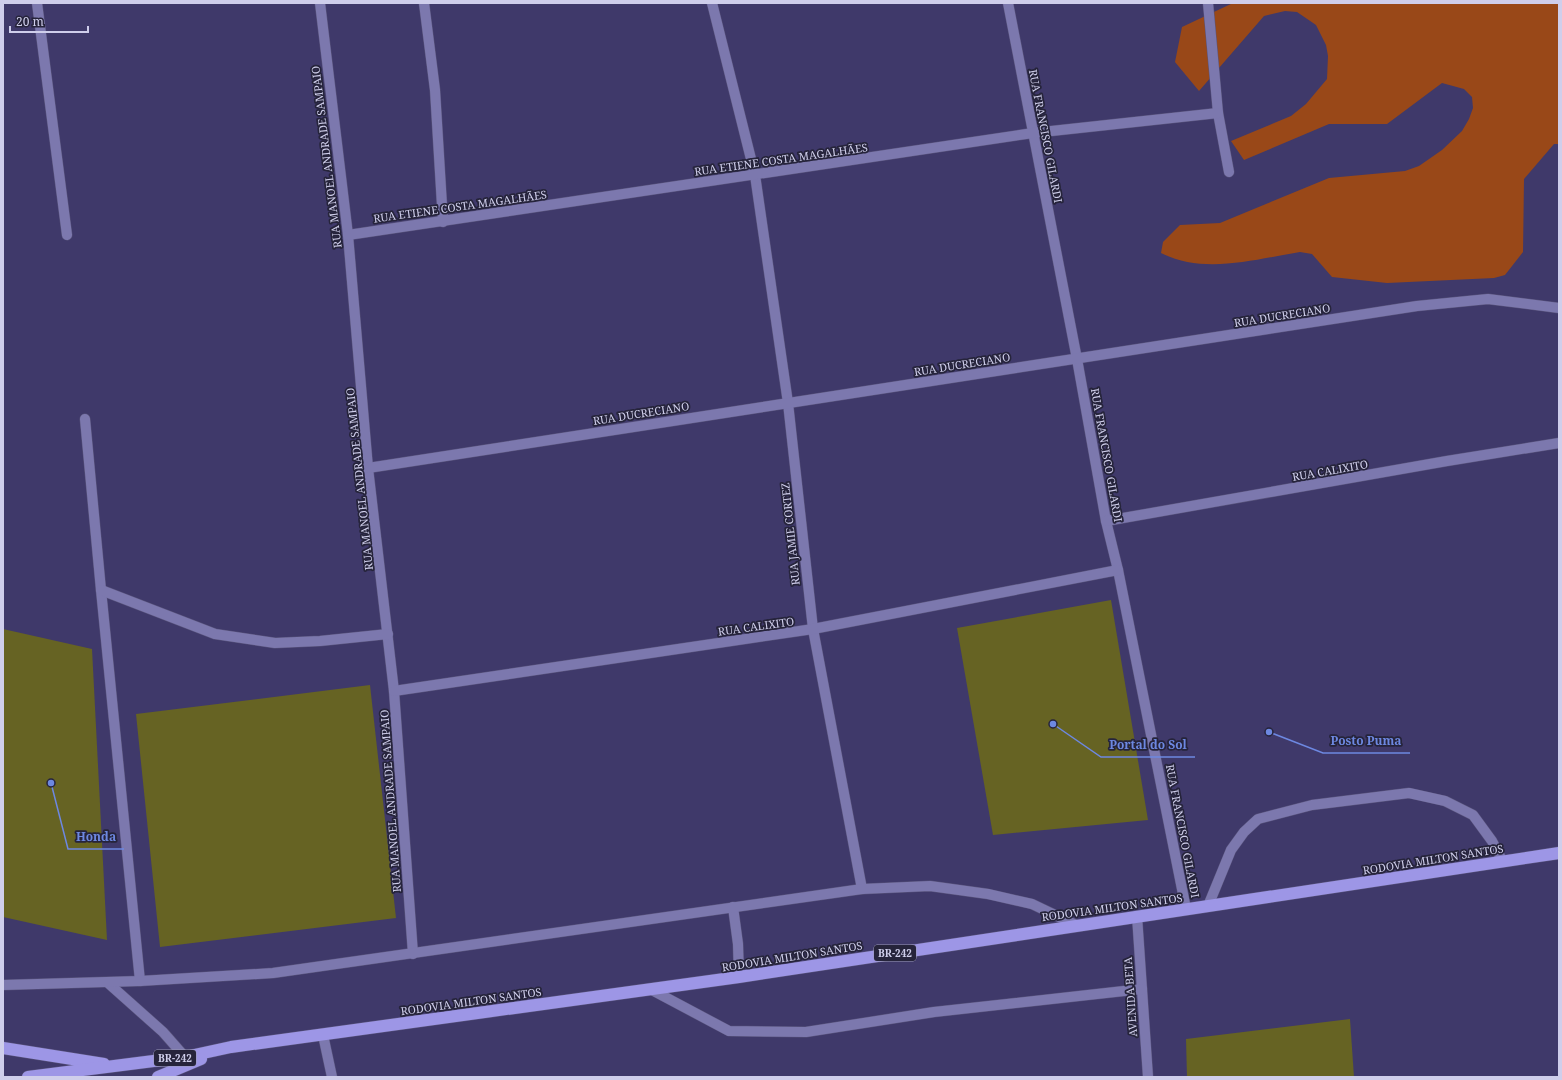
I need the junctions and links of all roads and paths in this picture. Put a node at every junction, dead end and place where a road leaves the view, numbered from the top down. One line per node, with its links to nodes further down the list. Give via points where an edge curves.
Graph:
1 (38, 3): 12 (street)
2 (320, 3): 13 (street, RUA MANOEL ANDRADE SAMPAIO)
3 (424, 3): 11 (street, via 435,90)
4 (712, 3): 10 (street, RUA JAMIE CORTEZ)
5 (1008, 3): 8 (street, RUA FRANCISCO GILARDI)
6 (1208, 3): 7 (street)
7 (1218, 113): 8 (street, RUA ETIENE COSTA MAGALHÃES); 9 (street)
8 (1033, 134): 10 (street, RUA ETIENE COSTA MAGALHÃES); 15 (street, RUA FRANCISCO GILARDI)
9 (1229, 172)
10 (755, 175): 11 (street, RUA ETIENE COSTA MAGALHÃES); 16 (street, RUA JAMIE CORTEZ)
11 (443, 222): 13 (street, RUA ETIENE COSTA MAGALHÃES)
12 (67, 235)
13 (348, 235): 19 (street, RUA MANOEL ANDRADE SAMPAIO)
14 (1559, 308): 15 (street, RUA DUCRECIANO, via 1488,299 1416,306)
15 (1077, 359): 16 (street, RUA DUCRECIANO); 20 (street, RUA FRANCISCO GILARDI)
16 (788, 403): 19 (street, RUA DUCRECIANO); 23 (street, RUA JAMIE CORTEZ)
17 (85, 419): 22 (street)
18 (1559, 443): 20 (street, RUA CALIXITO)
19 (368, 468): 24 (street, RUA MANOEL ANDRADE SAMPAIO)
20 (1106, 521): 21 (street, RUA FRANCISCO GILARDI)
21 (1118, 570): 23 (street, RUA CALIXITO); 31 (street, RUA FRANCISCO GILARDI)
22 (101, 590): 24 (street, via 215,634 275,643); 36 (street)
23 (813, 629): 25 (street, RUA CALIXITO); 28 (street, RUA JAMIE CORTEZ)
24 (388, 634): 25 (street, RUA MANOEL ANDRADE SAMPAIO)
25 (394, 691): 34 (street, RUA MANOEL ANDRADE SAMPAIO)
26 (1559, 853): 27 (highway, RODOVIA MILTON SANTOS / BR-242)
27 (1503, 862): 29 (highway, RODOVIA MILTON SANTOS / BR-242); 29 (street, via 1473,814 1445,801 1409,793 1312,805 1258,819 1244,832 1231,850)
28 (862, 889): 30 (street); 33 (street, via 930,886 988,894 1032,904)
29 (1208, 906): 31 (highway, RODOVIA MILTON SANTOS / BR-242)
30 (734, 907): 34 (street); 35 (street)
31 (1186, 909): 32 (highway, RODOVIA MILTON SANTOS / BR-242)
32 (1137, 916): 33 (highway, RODOVIA MILTON SANTOS / BR-242); 40 (street, AVENIDA BETA)
33 (1076, 925): 35 (highway, RODOVIA MILTON SANTOS / BR-242)
34 (413, 954): 36 (street, via 273,973)
35 (739, 977): 39 (highway, RODOVIA MILTON SANTOS / BR-242)
36 (140, 981): 37 (street)
37 (108, 983): 38 (street); 44 (street, via 163,1032)
38 (3, 985)
39 (650, 989): 40 (street, via 729,1031 806,1032 934,1012); 41 (highway, RODOVIA MILTON SANTOS / BR-242)
40 (1142, 989): 49 (street, AVENIDA BETA)
41 (322, 1034): 43 (highway, RODOVIA MILTON SANTOS / BR-242); 48 (street)
42 (3, 1048): 45 (highway)
43 (231, 1048): 44 (highway, RODOVIA MILTON SANTOS / BR-242); 47 (highway)
44 (185, 1057): 45 (highway, RODOVIA MILTON SANTOS / BR-242)
45 (119, 1066): 46 (highway, RODOVIA MILTON SANTOS / BR-242)
46 (28, 1077)
47 (158, 1077)
48 (332, 1077)
49 (1148, 1077)

